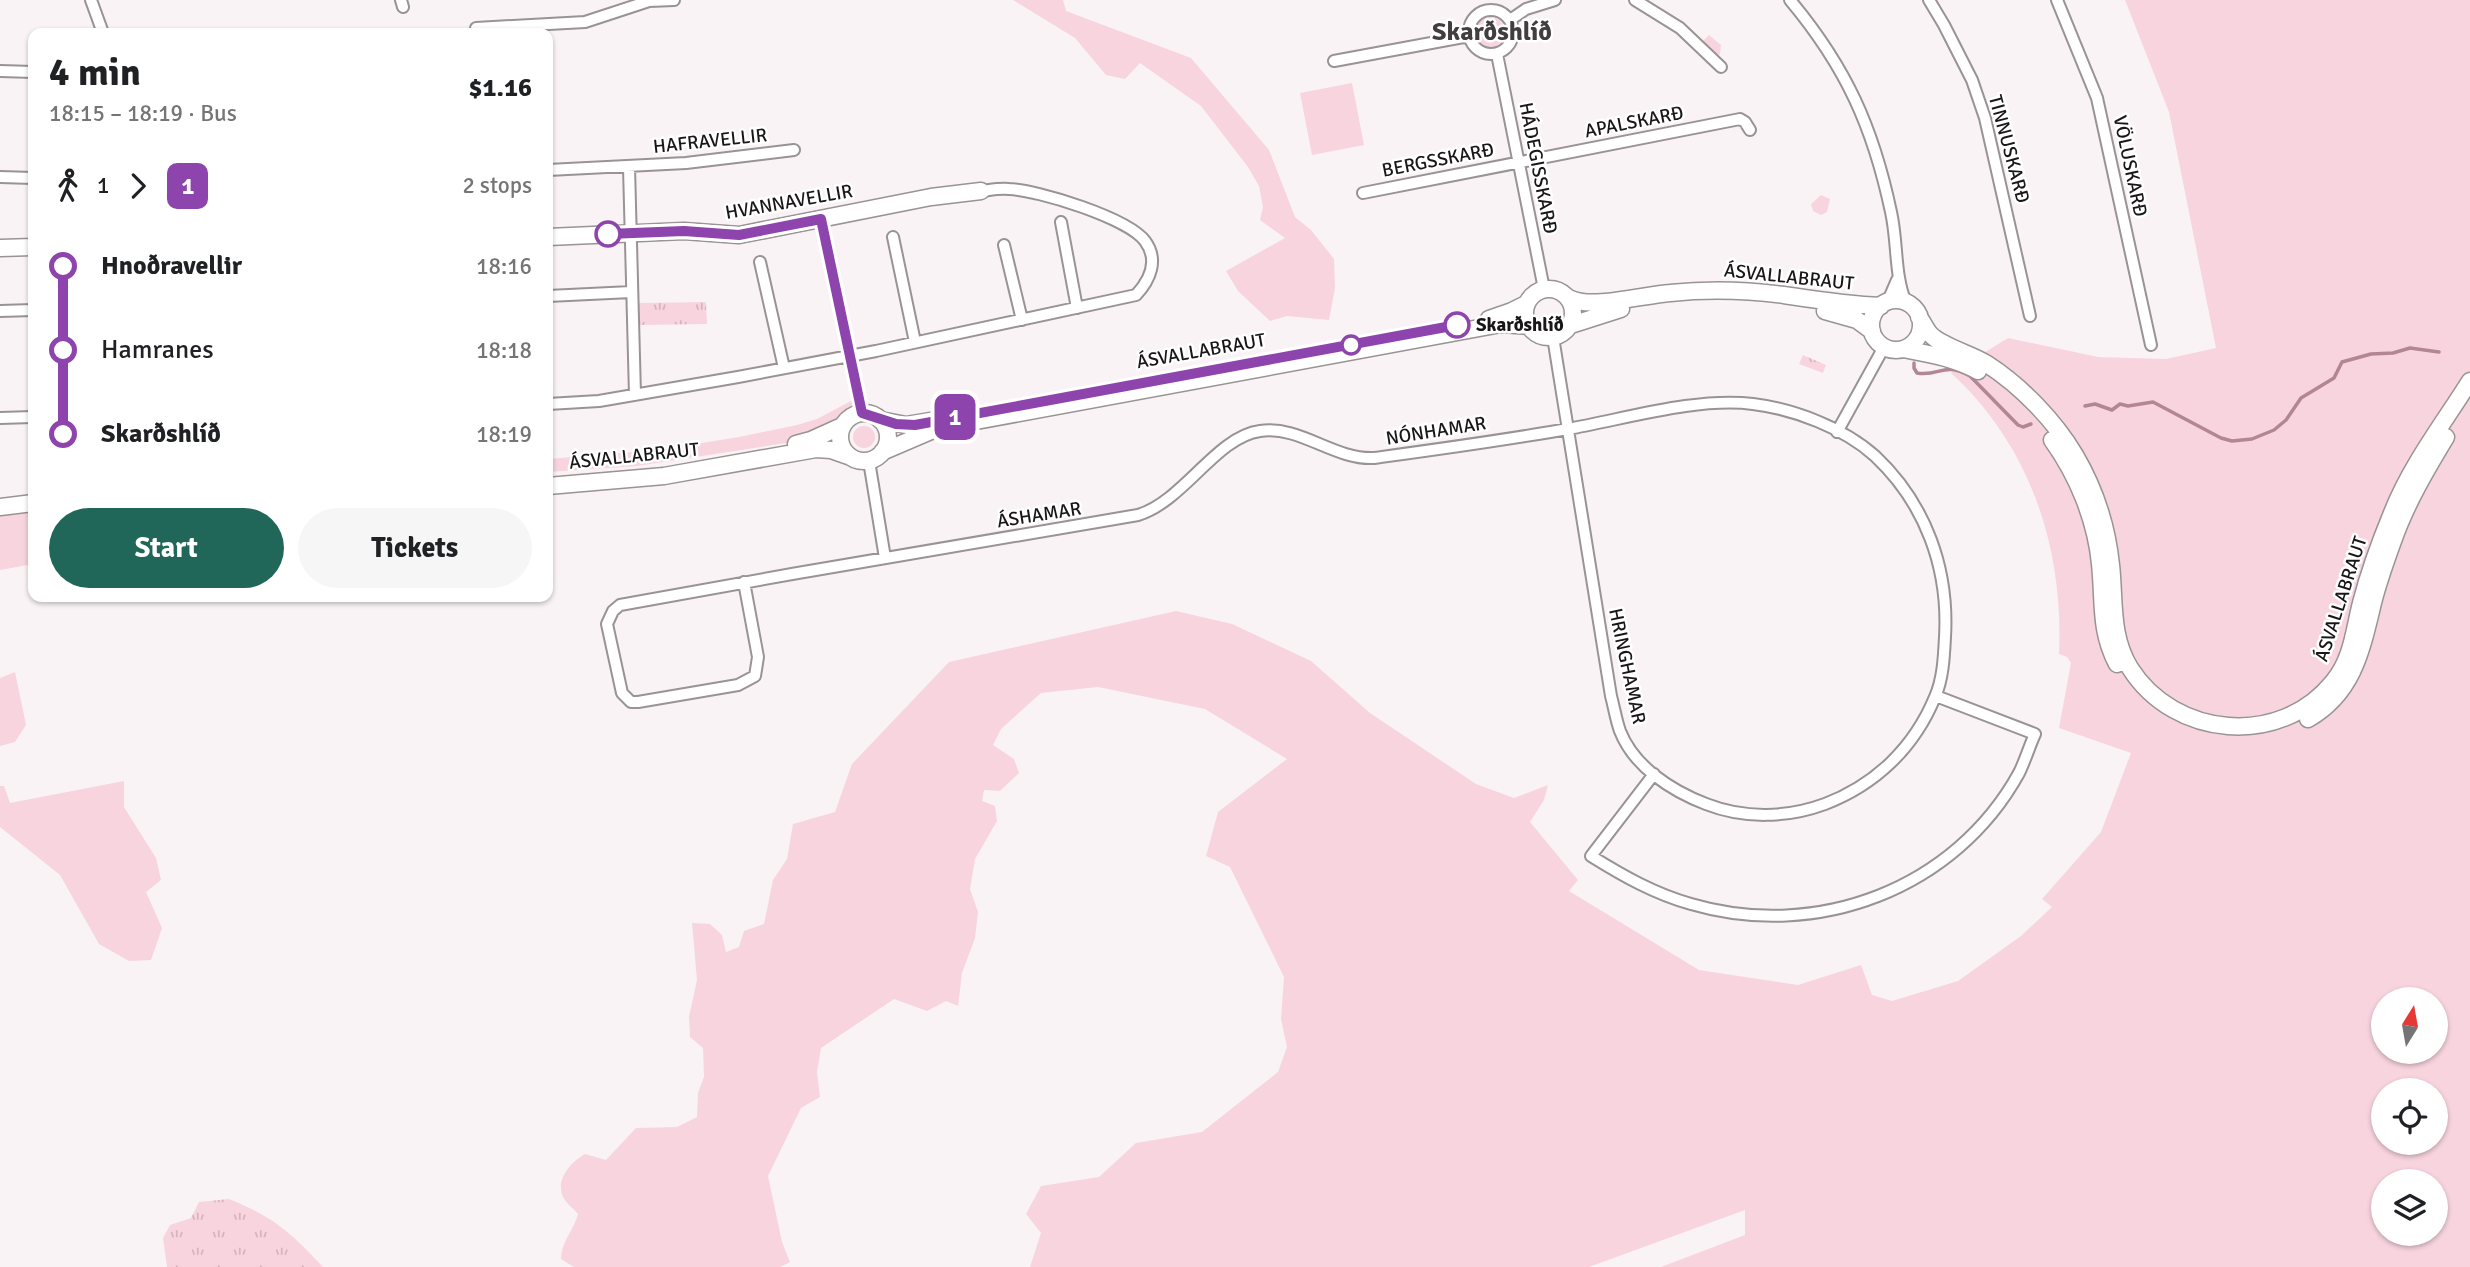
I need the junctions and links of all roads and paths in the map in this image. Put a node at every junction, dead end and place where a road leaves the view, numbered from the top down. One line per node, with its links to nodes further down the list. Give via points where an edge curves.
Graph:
1 (91, 0): 12 (street)
2 (674, 0): 8 (street)
3 (1555, 0): 11 (street, via 1526,9)
4 (1635, 0): 9 (street)
5 (1790, 0): 38 (street, via 1837,63 1871,135 1892,216)
6 (1929, 0): 49 (street, TINNUSKARÐ, via 1972,80 1982,109)
7 (2057, 0): 57 (street, VÖLUSKARÐ, via 2097,98)
8 (622, 4): 13 (street, via 585,22)
9 (1655, 4): 17 (street)
10 (1488, 5): 11 (street); 14 (street, via 1473,19)
11 (1510, 20): 15 (street, via 1512,40)
12 (101, 28)
13 (476, 28)
14 (1469, 36): 15 (street, via 1476,49); 16 (street)
15 (1497, 54): 22 (street, HÁDEGISSKARÐ)
16 (1334, 61)
17 (1721, 67)
18 (0, 71): 19 (street)
19 (28, 72)
20 (1750, 130): 22 (street, APALSKARÐ, via 1740,119)
21 (794, 150): 23 (street, HAFRAVELLIR)
22 (1520, 162): 28 (street, BERGSSKARÐ); 39 (street, HÁDEGISSKARÐ)
23 (629, 167): 24 (street, HAFRAVELLIR); 31 (street, HAFRAVELLIR)
24 (553, 170)
25 (0, 177): 26 (street)
26 (28, 178)
27 (988, 190): 29 (main road, HVANNAVELLIR); 46 (street, via 1020,190 1062,200 1126,226 1144,240 1152,267 1140,291)
28 (1363, 193)
29 (821, 219): 31 (main road, HVANNAVELLIR, via 739,235); 60 (street)
30 (1061, 222): 46 (street)
31 (629, 233): 32 (main road, HVANNAVELLIR); 40 (street, HAFRAVELLIR)
32 (553, 237)
33 (893, 237): 56 (street)
34 (1004, 245): 51 (street)
35 (28, 247): 36 (main road)
36 (0, 248)
37 (760, 262): 61 (street)
38 (1898, 280): 43 (street); 45 (street)
39 (1544, 289): 42 (main road, via 1558,290); 44 (main road)
40 (631, 292): 41 (street); 63 (street, HAFRAVELLIR)
41 (553, 296)
42 (1569, 298): 45 (main road, ÁSVALLABRAUT, via 1585,304 1714,290 1853,305); 52 (main road, via 1574,312)
43 (1906, 303): 45 (main road); 50 (main road)
44 (1526, 304): 53 (main road); 69 (main road, ÁSVALLABRAUT, via 1469,323 915,425)
45 (1884, 304): 54 (main road, via 1873,317)
46 (1077, 308): 51 (street)
47 (28, 310): 48 (street)
48 (0, 311)
49 (2030, 316)
50 (1919, 317): 59 (main road, via 1916,341); 62 (main road, ÁSVALLABRAUT, via 1931,335 2011,382 2073,452 2104,523 2115,626 2129,665 2145,688 2168,707 2219,726 2246,727 2286,718 2307,707 2334,682 2350,650 2374,559 2399,498)
51 (1023, 320): 56 (street)
52 (1571, 325): 54 (main road, ÁSVALLABRAUT, via 1632,306 1741,300 1837,314); 55 (main road)
53 (1529, 326): 55 (main road, via 1539,335); 75 (main road, ÁSVALLABRAUT, via 1501,324 938,428)
54 (1872, 331): 58 (main road)
55 (1553, 337): 71 (street, HRINGHAMAR)
56 (915, 342): 60 (street)
57 (2151, 345)
58 (1884, 347): 59 (main road); 72 (street)
59 (1903, 349): 64 (main road, ÁSVALLABRAUT, via 1965,363 2012,395 2043,428 2073,474 2093,528 2103,627 2126,680 2172,720 2227,737 2272,734 2299,723 2325,707 2346,685 2358,661 2384,566 2404,514)
60 (850, 356): 61 (street); 66 (street)
61 (784, 368): 63 (street)
62 (2470, 381)
63 (635, 395): 65 (street)
64 (2470, 400)
65 (553, 404)
66 (862, 413): 69 (main road); 70 (main road)
67 (0, 418): 68 (street)
68 (28, 418)
69 (880, 420): 75 (main road, via 887,443)
70 (842, 426): 74 (main road, via 840,440); 76 (main road, ÁSVALLABRAUT, via 811,440 726,457)
71 (1567, 429): 72 (street, HRINGHAMAR, via 1721,402 1785,411); 73 (street, NÓNHAMAR, via 1374,458 1353,457); 85 (street, HRINGHAMAR, via 1611,696 1621,733)
72 (1837, 432): 84 (street, HRINGHAMAR, via 1859,444 1893,475 1935,547 1946,625)
73 (1312, 442): 82 (street, ÁSHAMAR, via 1272,430 1243,435 1160,507 1138,515)
74 (848, 456): 75 (main road, via 858,460); 77 (main road, ÁSVALLABRAUT, via 816,449 675,475)
75 (876, 457): 82 (street)
76 (553, 476)
77 (553, 486)
78 (28, 494): 79 (main road)
79 (0, 495)
80 (28, 504): 81 (main road)
81 (0, 507)
82 (885, 558): 83 (street, ÁSHAMAR)
83 (744, 582): 83 (street, ÁSHAMAR, via 758,657 755,676 738,685 673,698 638,702 625,698 607,624 613,611)
84 (1936, 696): 85 (street, HRINGHAMAR, via 1913,737 1886,770 1846,796 1808,810 1763,816 1722,810 1683,795); 85 (street, via 2035,734 2006,794 1953,854 1923,876 1856,906 1772,916 1728,912 1658,892 1591,856)
85 (1654, 775)

